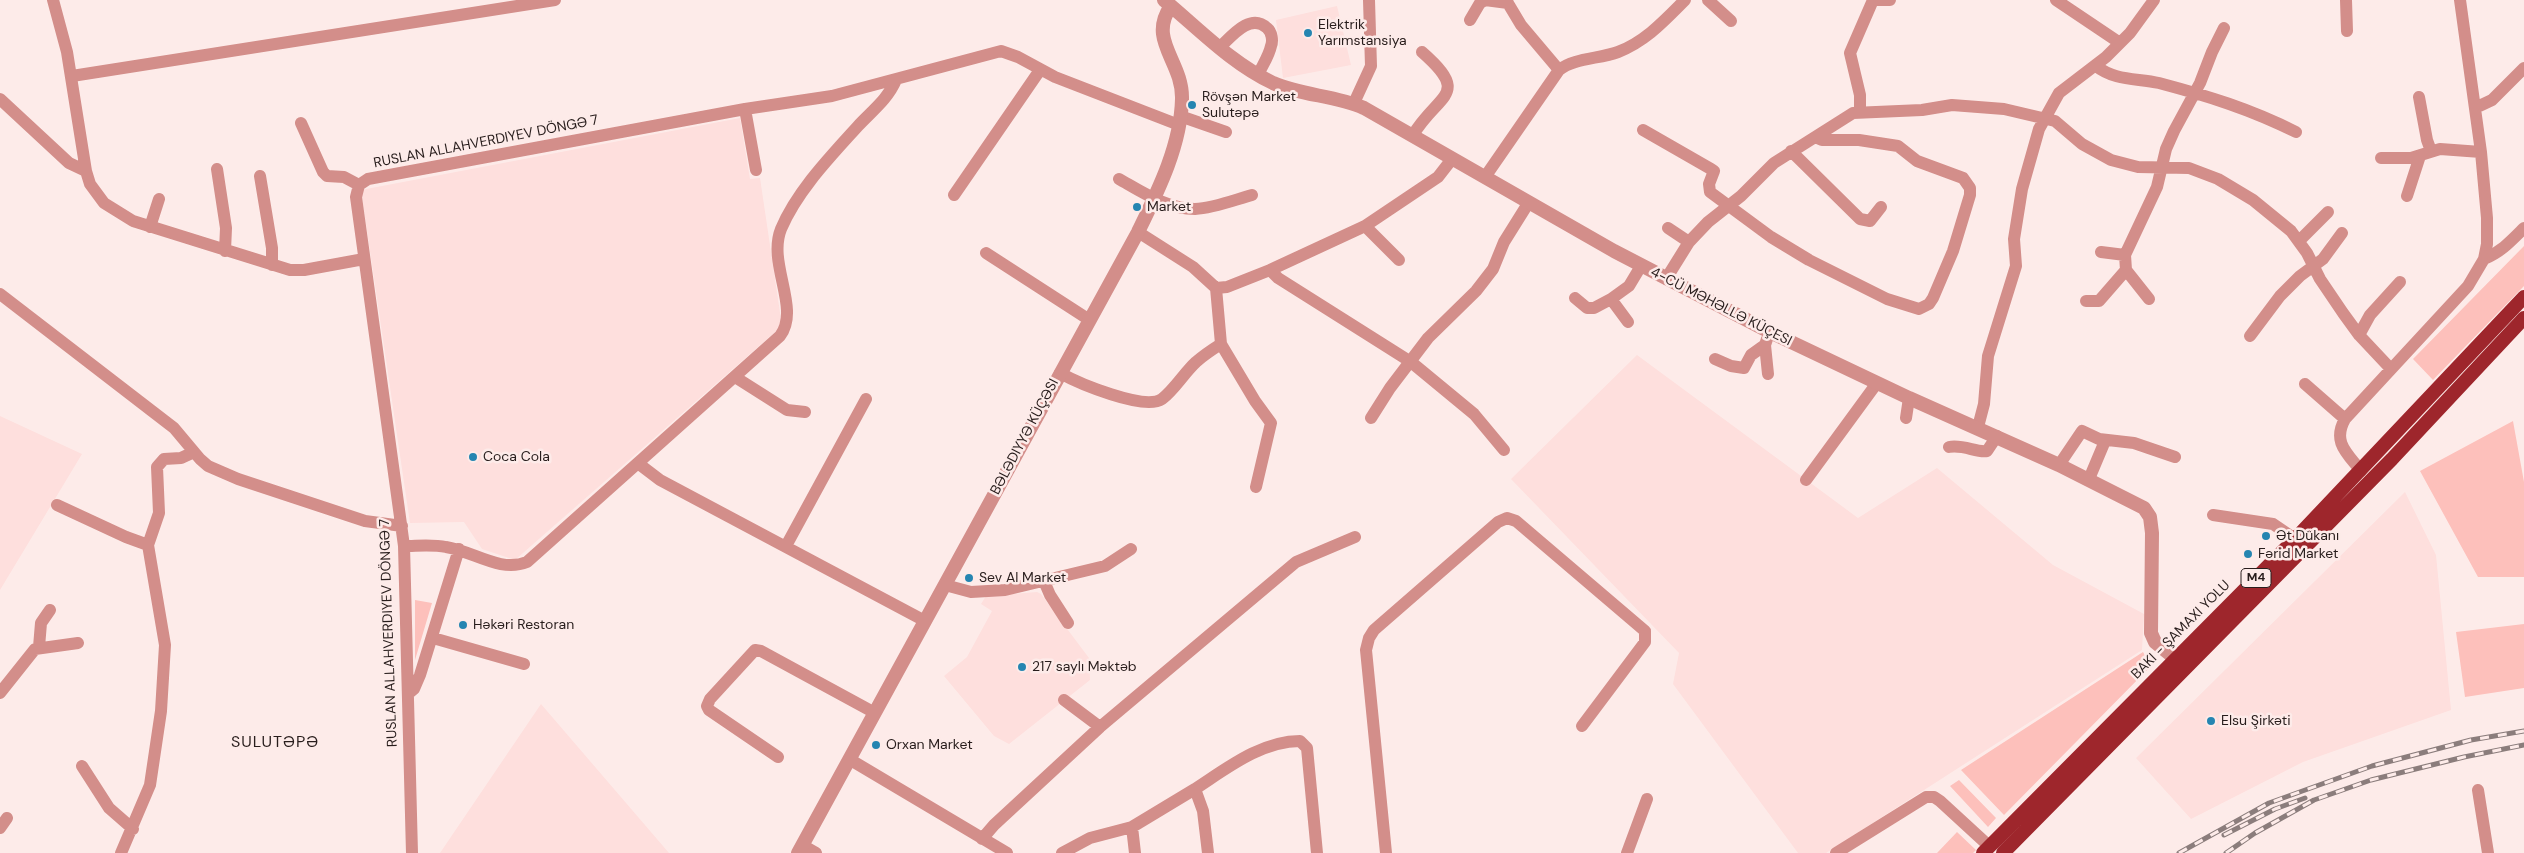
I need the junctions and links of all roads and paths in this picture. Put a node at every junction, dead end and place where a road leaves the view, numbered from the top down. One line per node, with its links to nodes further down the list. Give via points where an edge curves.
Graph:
1 (53, 0): 28 (street)
2 (555, 0): 28 (street)
3 (1369, 0): 33 (street, via 1371,66)
4 (1685, 0): 26 (street, via 1659,27 1636,43 1618,52 1569,64)
5 (1708, 0): 17 (street)
6 (1875, 0): 7 (street); 36 (street, via 1850,53 1860,95)
7 (1890, 0)
8 (2056, 0): 15 (street)
9 (2154, 0): 20 (street)
10 (2346, 0): 19 (street)
11 (2460, 0): 34 (street)
12 (1171, 2): 21 (street, 4-CÜ MƏHƏLLƏ KÜÇESI); 38 (street, BƏLƏDIYYƏ KÜÇƏSI, via 1161,27 1180,79)
13 (1478, 2): 14 (street); 16 (street)
14 (1507, 2): 26 (street, via 1521,25)
15 (2076, 5): 20 (street)
16 (1470, 20)
17 (1731, 21)
18 (2224, 28): 30 (street)
19 (2347, 31)
20 (2120, 43): 23 (street)
21 (1219, 48): 27 (street, 4-CÜ MƏHƏLLƏ KÜÇESI); 27 (street, via 1251,23 1268,28 1272,46)
22 (1422, 52): 43 (street, via 1441,68 1449,82 1448,90)
23 (2096, 66): 30 (street, via 2113,76 2156,82); 37 (street, via 2059,93)
24 (2524, 68): 34 (street, via 2492,100)
25 (1040, 70): 29 (street, RUSLAN ALLAHVERDIYEV DÖNGƏ 7, via 1001,51); 38 (street, RUSLAN ALLAHVERDIYEV DÖNGƏ 7); 58 (street)
26 (1559, 70): 55 (street)
27 (1258, 75): 33 (street, 4-CÜ MƏHƏLLƏ KÜÇESI, via 1289,89)
28 (72, 76): 53 (street)
29 (896, 80): 35 (street, RUSLAN ALLAHVERDIYEV DÖNGƏ 7, via 832,96); 108 (street, via 888,96 834,153 789,214 777,242 788,322 780,336)
30 (2195, 94): 42 (street, via 2257,112); 50 (street, via 2174,131)
31 (2419, 98): 47 (street, via 2427,140)
32 (0, 99): 53 (street, via 69,163)
33 (1354, 103): 43 (street, 4-CÜ MƏHƏLLƏ KÜÇESI)
34 (2475, 108): 46 (street)
35 (745, 109): 52 (street); 57 (street, RUSLAN ALLAHVERDIYEV DÖNGƏ 7, via 368,179)
36 (1860, 111): 37 (street, via 1903,111 1958,105); 44 (street, via 1841,119)
37 (2045, 117): 50 (street, via 2111,160 2138,167); 117 (street, via 2022,189 2014,240 2016,266 1988,356 1984,404)
38 (1179, 120): 41 (street, RUSLAN ALLAHVERDIYEV DÖNGƏ 7); 61 (street, BƏLƏDIYYƏ KÜÇƏSI, via 1165,172)
39 (301, 123): 57 (street, via 323,172 327,176 344,177)
40 (1643, 130): 64 (street, via 1714,171 1710,192)
41 (1226, 132)
42 (2296, 132)
43 (1413, 135): 49 (street, 4-CÜ MƏHƏLLƏ KÜÇESI)
44 (1815, 137): 45 (street); 64 (street, via 1898,146 1918,161 1968,182 1970,195 1953,251 1928,304 1919,308 1887,299 1782,244)
45 (1791, 151): 64 (street); 65 (street, via 1860,219 1870,221)
46 (2482, 152): 47 (street, via 2440,150); 80 (street, via 2488,229)
47 (2426, 153): 48 (street, via 2411,158); 60 (street)
48 (2381, 158)
49 (1452, 159): 55 (street, 4-CÜ MƏHƏLLƏ KÜÇESI); 67 (street, via 1438,177)
50 (2161, 167): 73 (street, via 2189,168 2218,179 2268,210); 78 (street, via 2149,205)
51 (217, 169): 75 (street, via 226,228)
52 (756, 170)
53 (86, 171): 68 (street, via 90,184 104,203)
54 (260, 176): 82 (street)
55 (1485, 177): 63 (street, 4-CÜ MƏHƏLLƏ KÜÇESI)
56 (1119, 179): 61 (street)
57 (359, 184): 79 (street, RUSLAN ALLAHVERDIYEV DÖNGƏ 7, via 356,197)
58 (954, 195)
59 (1252, 195): 61 (street, via 1194,209)
60 (2408, 196)
61 (1154, 198): 71 (street, BƏLƏDIYYƏ KÜÇƏSI)
62 (159, 199): 68 (street)
63 (1528, 202): 83 (street, 4-CÜ MƏHƏLLƏ KÜÇESI); 104 (street, via 1504,242 1493,269 1476,291 1428,338)
64 (1728, 206): 74 (street)
65 (1881, 207)
66 (2328, 212): 73 (street)
67 (1365, 226): 81 (street); 85 (street)
68 (150, 227): 75 (street)
69 (1668, 228): 74 (street)
70 (2524, 228): 80 (street, via 2496,254)
71 (1138, 232): 89 (street, via 1193,267); 97 (street, BƏLƏDIYYƏ KÜÇƏSI)
72 (2342, 234): 84 (street)
73 (2299, 241): 84 (street)
74 (1689, 242): 87 (street)
75 (224, 251): 82 (street)
76 (2101, 252): 78 (street)
77 (986, 254): 97 (street)
78 (2125, 255): 86 (street)
79 (364, 259): 82 (street, via 304,270); 132 (street, RUSLAN ALLAHVERDIYEV DÖNGƏ 7)
80 (2484, 259): 105 (street, via 2468,286)
81 (1399, 260)
82 (272, 265)
83 (1641, 266): 87 (street, 4-CÜ MƏHƏLLƏ KÜÇESI); 93 (street, via 1629,286)
84 (2314, 267): 99 (street); 100 (street, via 2280,296)
85 (1270, 270): 89 (street, via 1227,287); 104 (street)
86 (2126, 270): 94 (street); 95 (street, via 2099,301)
87 (1666, 279): 101 (street, 4-CÜ MƏHƏLLƏ KÜÇESI)
88 (2400, 282): 99 (street, via 2370,315)
89 (1216, 288): 102 (street)
90 (0, 294): 122 (street, via 174,428)
91 (2524, 297): 126 (highway, M4)
92 (1575, 298): 93 (street, via 1587,308)
93 (1611, 299): 98 (street)
94 (2150, 299)
95 (2086, 301)
96 (2524, 318): 178 (highway, M4, via 2358,494)
97 (1088, 319): 106 (street, BƏLƏDIYYƏ KÜÇƏSI)
98 (1628, 322)
99 (2359, 335): 105 (street)
100 (2250, 336)
101 (1767, 338): 103 (street, via 1744,368); 107 (street); 109 (street, 4-CÜ MƏHƏLLƏ KÜÇESI)
102 (1221, 344): 106 (street, via 1196,361 1163,398 1155,402 1143,403); 129 (street, via 1254,401 1271,423)
103 (1715, 359)
104 (1411, 362): 114 (street); 121 (street, via 1474,414)
105 (2390, 368): 116 (street)
106 (1060, 373): 141 (street, BƏLƏDIYYƏ KÜÇƏSI)
107 (1768, 374)
108 (735, 377): 113 (street, via 788,410); 124 (street)
109 (1877, 383): 111 (street, 4-CÜ MƏHƏLLƏ KÜÇESI); 128 (street)
110 (2305, 384): 116 (street)
111 (1909, 398): 115 (street); 117 (street, 4-CÜ MƏHƏLLƏ KÜÇESI)
112 (866, 399): 137 (street)
113 (805, 412)
114 (1371, 418)
115 (1906, 418)
116 (2345, 418): 126 (street, via 2339,434 2340,442)
117 (1978, 428): 118 (street, 4-CÜ MƏHƏLLƏ KÜÇESI)
118 (1997, 436): 120 (street, via 1983,452 1963,446); 125 (street, 4-CÜ MƏHƏLLƏ KÜÇESI)
119 (2104, 441): 123 (street, via 2134,443); 125 (street, via 2082,432); 127 (street)
120 (1948, 447)
121 (1504, 450)
122 (194, 452): 132 (street, via 208,466 238,479 365,521); 135 (street, via 181,458 164,459 156,467 158,512)
123 (2175, 457)
124 (639, 464): 137 (street, via 660,480); 138 (street, via 527,562 506,566)
125 (2059, 464): 127 (street, 4-CÜ MƏHƏLLƏ KÜÇESI)
126 (2361, 471): 134 (highway, M4)
127 (2089, 479): 148 (street, 4-CÜ MƏHƏLLƏ KÜÇESI, via 2148,511 2152,533 2151,633 2155,642)
128 (1806, 480)
129 (1256, 487)
130 (57, 505): 135 (street)
131 (2213, 515): 134 (street, via 2274,524)
132 (402, 526): 136 (street, RUSLAN ALLAHVERDIYEV DÖNGƏ 7)
133 (1355, 537): 155 (street, via 1296,562)
134 (2295, 539): 148 (highway, M4)
135 (148, 545): 163 (street, via 162,624 165,664 150,785)
136 (404, 546): 138 (street, via 439,545); 151 (street, RUSLAN ALLAHVERDIYEV DÖNGƏ 7)
137 (786, 546): 143 (street)
138 (459, 549): 145 (street)
139 (1131, 549): 140 (street, via 1105,566)
140 (1044, 580): 141 (street, via 986,592 962,591); 144 (street)
141 (945, 585): 143 (street, BƏLƏDIYYƏ KÜÇƏSI)
142 (50, 610): 147 (street, via 41,623)
143 (925, 621): 153 (street, BƏLƏDIYYƏ KÜÇƏSI)
144 (1068, 623)
145 (433, 638): 149 (street); 151 (street, via 417,682)
146 (78, 643): 147 (street)
147 (39, 647): 150 (street)
148 (2176, 659): 166 (highway, M4)
149 (524, 664)
150 (0, 693)
151 (408, 694): 168 (street, RUSLAN ALLAHVERDIYEV DÖNGƏ 7)
152 (1064, 700): 155 (street)
153 (875, 713): 156 (street, via 755,650 707,706); 157 (street, BƏLƏDIYYƏ KÜÇƏSI)
154 (1582, 726): 175 (street, via 1645,642 1645,631 1516,521 1508,518 1498,522 1374,630 1369,638 1366,650)
155 (1100, 727): 164 (street)
156 (778, 757)
157 (849, 759): 164 (street); 165 (street, BƏLƏDIYYƏ KÜÇƏSI)
158 (82, 766): 163 (street, via 109,808)
159 (1195, 789): 162 (street); 173 (street, via 1204,811); 174 (street, via 1251,754 1271,746 1300,741 1307,748)
160 (2478, 790): 179 (street)
161 (1648, 799): 176 (street)
162 (1132, 827): 171 (street, via 1090,838); 172 (street)
163 (133, 829): 167 (street)
164 (982, 839): 170 (street)
165 (800, 849): 169 (street)
166 (1986, 850): 177 (street, via 1940,801 1926,797)
167 (121, 853)
168 (412, 853)
169 (816, 853)
170 (1007, 853)
171 (1062, 853)
172 (1135, 853)
173 (1208, 853)
174 (1318, 853)
175 (1386, 853)
176 (1627, 853)
177 (1836, 853)
178 (2003, 853)
179 (2488, 853)

